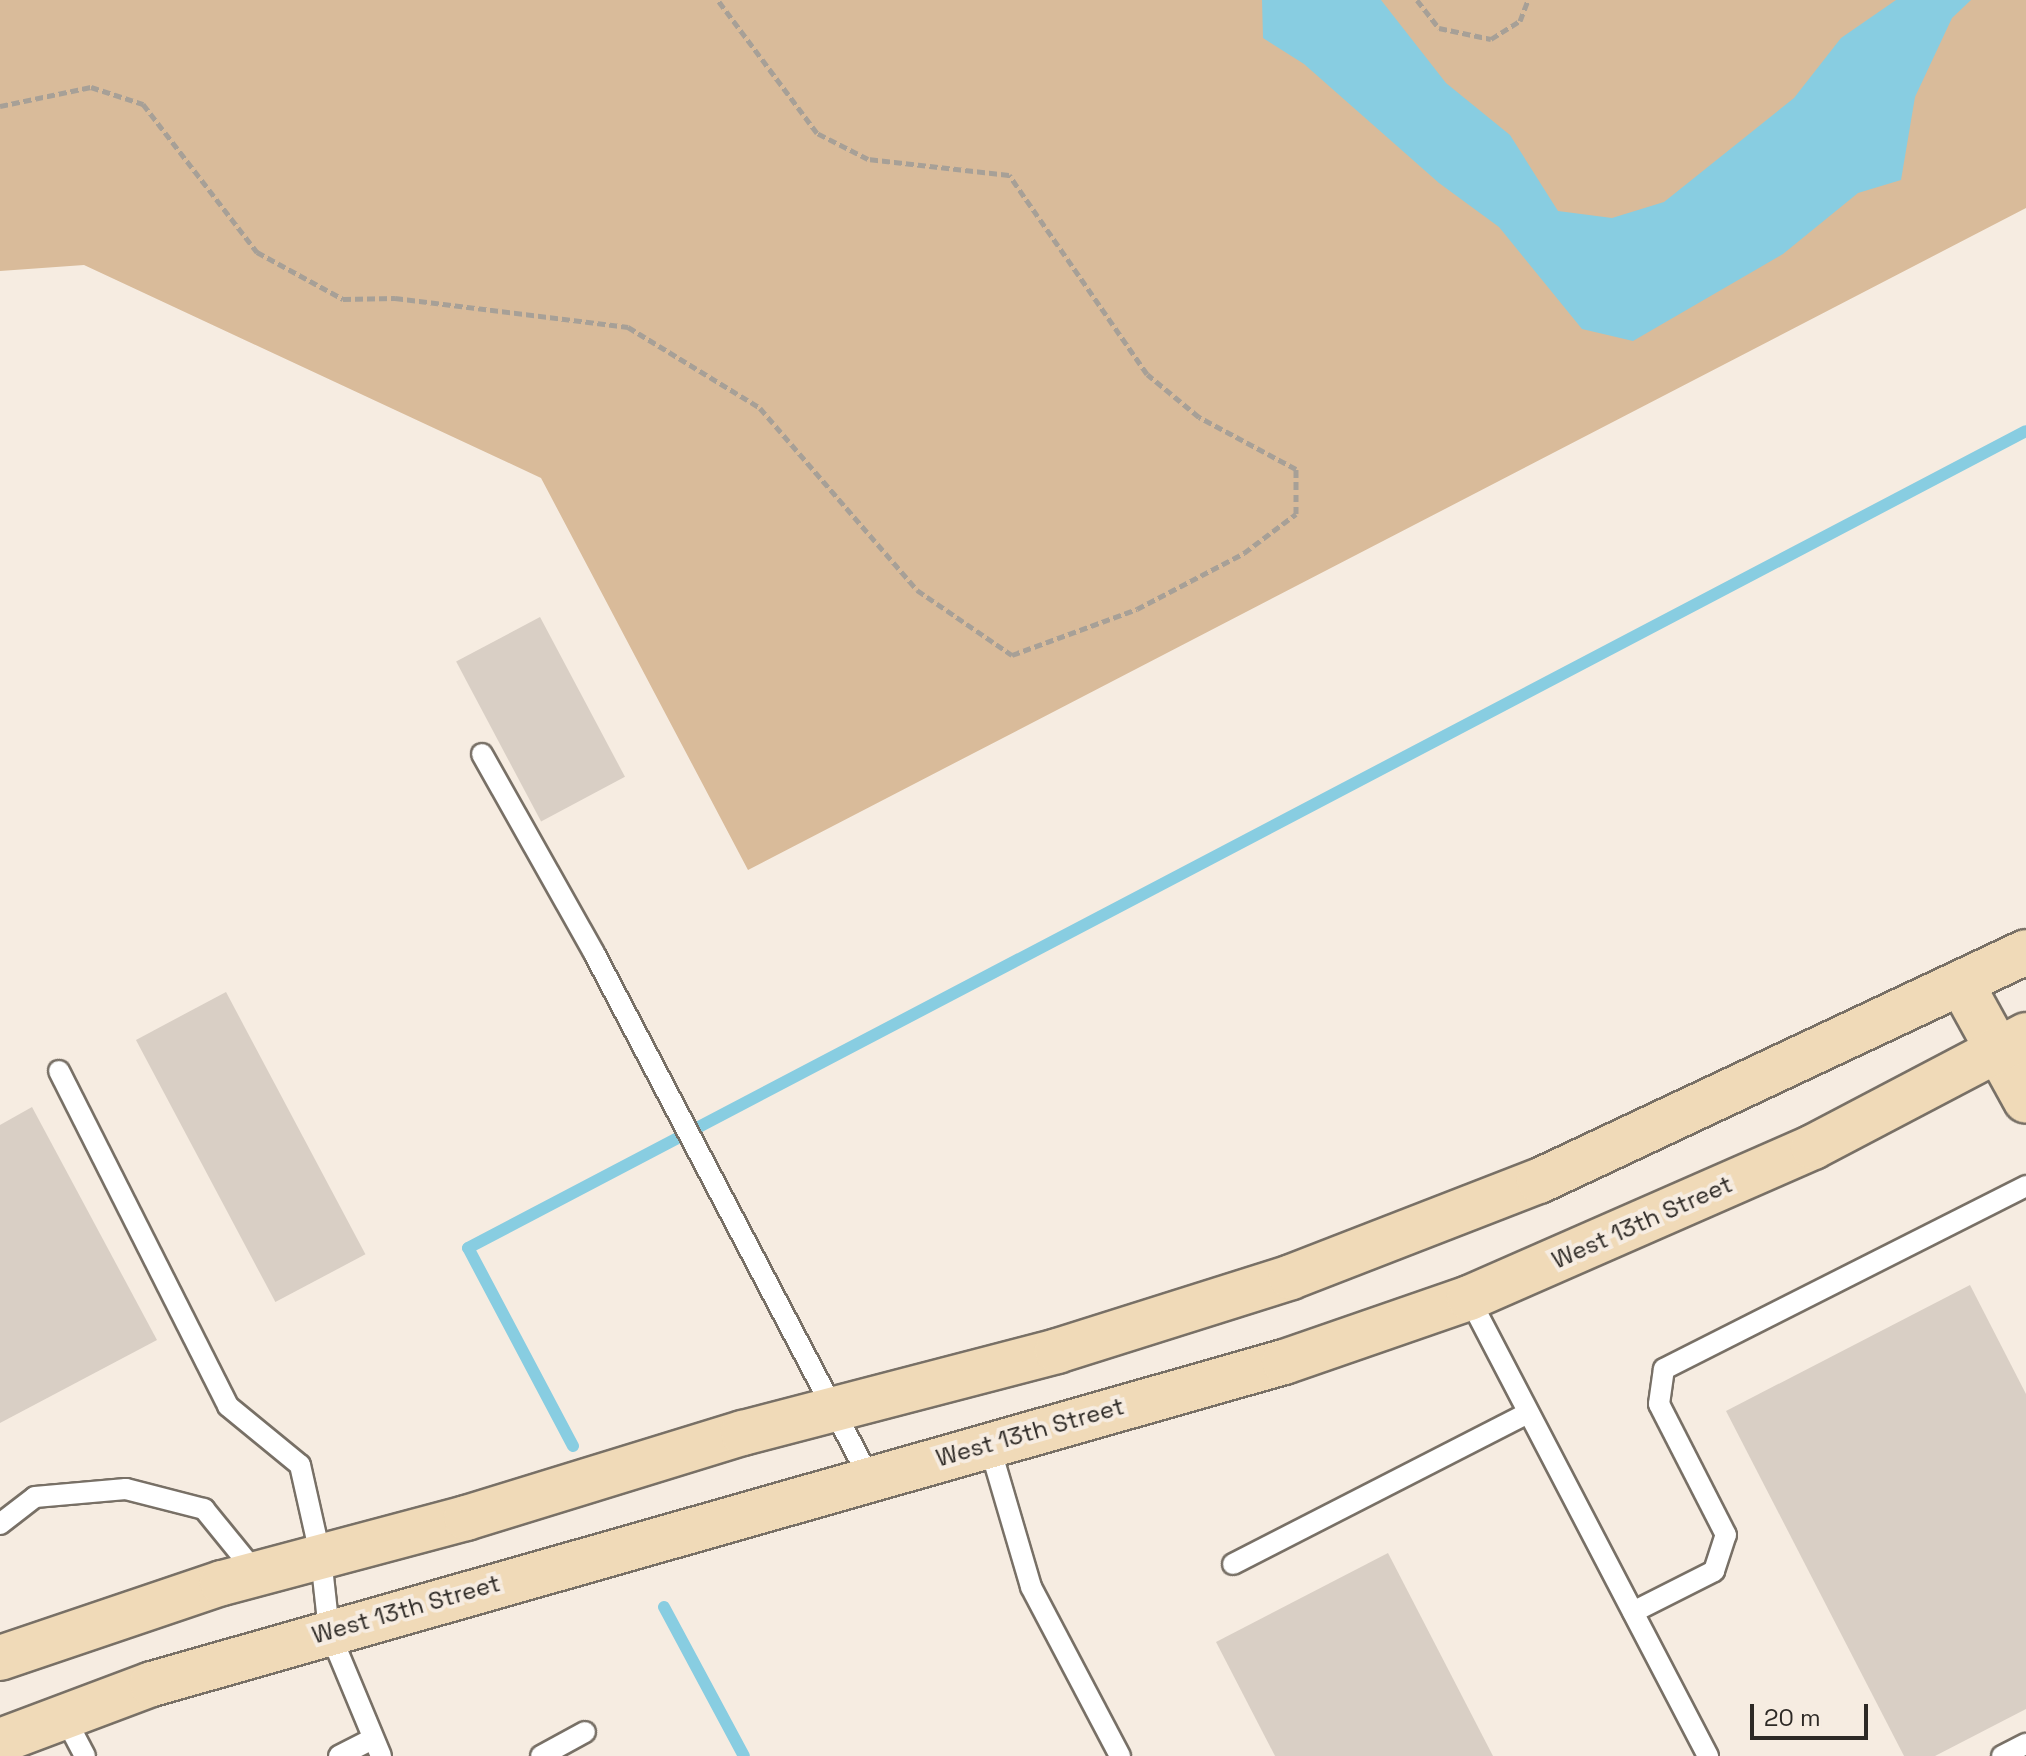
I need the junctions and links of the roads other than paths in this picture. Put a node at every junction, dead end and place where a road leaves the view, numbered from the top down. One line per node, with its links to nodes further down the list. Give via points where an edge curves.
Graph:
1 (482, 754): 9 (lane, via 672,1101)
2 (2026, 952): 3 (main road)
3 (1962, 985): 4 (main road); 9 (main road, via 1539,1181 1291,1277 1057,1351)
4 (2013, 1043): 6 (main road); 8 (main road, West 13th Street, via 1813,1147)
5 (59, 1071): 14 (lane, via 228,1406 300,1465)
6 (2026, 1101)
7 (2026, 1186): 17 (lane, via 1664,1369 1659,1404 1726,1535 1714,1571)
8 (1469, 1298): 10 (lane); 11 (main road, West 13th Street, via 1284,1362)
9 (832, 1409): 12 (lane); 14 (main road)
10 (1528, 1413): 15 (lane); 17 (lane)
11 (989, 1444): 12 (main road, West 13th Street); 28 (lane, via 1031,1587)
12 (869, 1477): 18 (main road, West 13th Street)
13 (0, 1524): 16 (lane, via 35,1497 126,1489 204,1509)
14 (321, 1558): 16 (main road); 18 (lane)
15 (1233, 1564)
16 (257, 1574): 19 (main road)
17 (1633, 1612): 29 (lane)
18 (329, 1631): 20 (main road, West 13th Street); 24 (lane)
19 (0, 1658)
20 (64, 1716): 22 (main road, West 13th Street); 25 (lane)
21 (585, 1732): 27 (lane)
22 (0, 1741)
23 (2026, 1744): 30 (lane)
24 (377, 1747): 26 (lane)
25 (85, 1756)
26 (339, 1756)
27 (541, 1756)
28 (1120, 1756)
29 (1708, 1756)
30 (2002, 1756)

